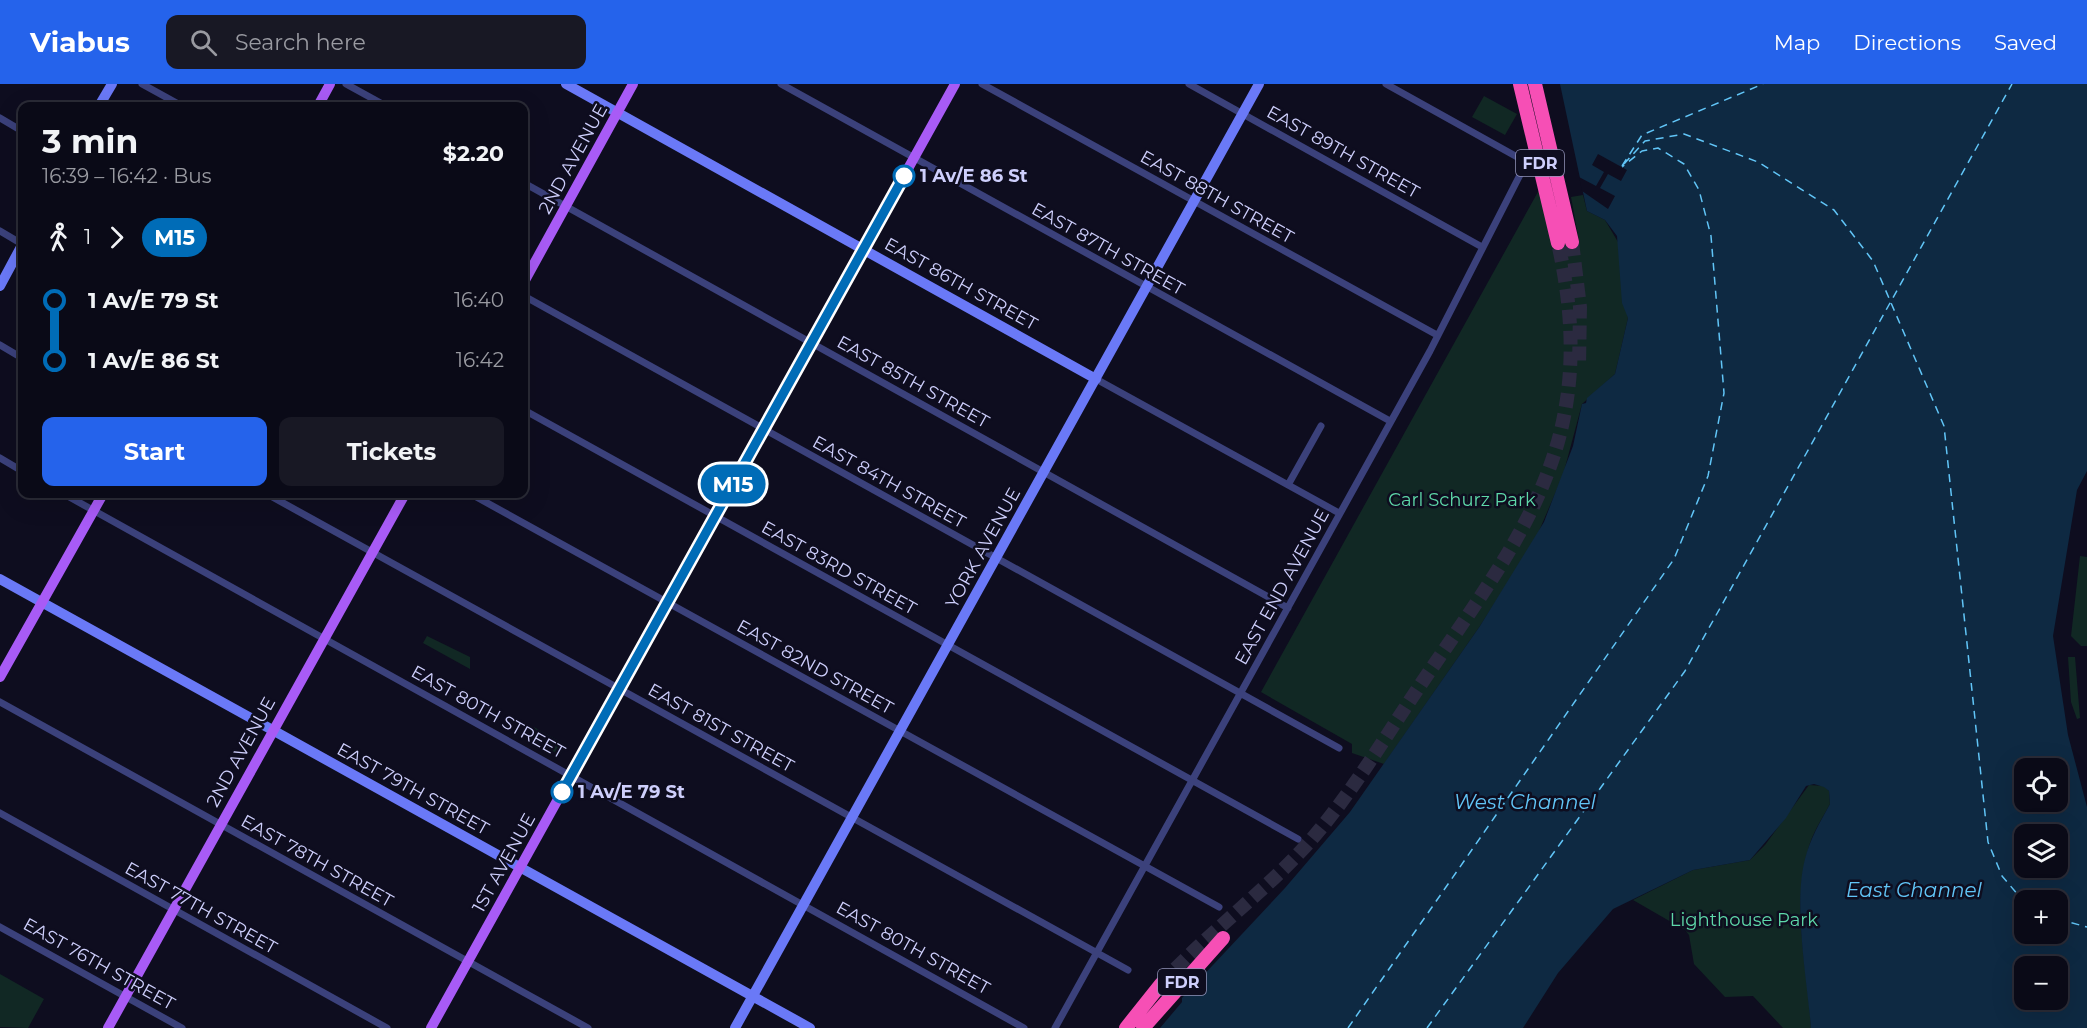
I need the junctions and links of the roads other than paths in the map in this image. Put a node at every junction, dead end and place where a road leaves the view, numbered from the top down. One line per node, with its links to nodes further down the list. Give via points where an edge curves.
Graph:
1 (112, 84): 15 (main road)
2 (142, 84): 16 (street)
3 (330, 84): 17 (main road)
4 (346, 84): 18 (street)
5 (566, 84): 19 (main road, EAST 86TH STREET)
6 (633, 84): 19 (main road, 2ND AVENUE)
7 (781, 84): 23 (street, EAST 87TH STREET)
8 (955, 84): 23 (main road, 1ST AVENUE)
9 (982, 84): 25 (street, EAST 88TH STREET)
10 (1189, 84): 20 (street, EAST 89TH STREET)
11 (1259, 84): 20 (main road, YORK AVENUE)
12 (1386, 84): 29 (street, EAST END AVENUE, via 1519,158 1523,164)
13 (1520, 84): 14 (highway, FDR, via 1565,243)
14 (1535, 84)
15 (101, 102)
16 (175, 102)
17 (320, 102)
18 (379, 102)
19 (617, 112): 26 (main road, 2ND AVENUE); 30 (main road, EAST 86TH STREET)
20 (1243, 114): 25 (main road, YORK AVENUE); 29 (street, EAST 89TH STREET)
21 (0, 118): 22 (street)
22 (18, 129)
23 (914, 158): 30 (main road, 1ST AVENUE); 34 (street, EAST 87TH STREET)
24 (528, 185): 26 (street, EAST 85TH STREET)
25 (1194, 202): 34 (main road, YORK AVENUE); 36 (street, EAST 88TH STREET)
26 (566, 207): 32 (main road, 2ND AVENUE); 37 (street, EAST 85TH STREET)
27 (0, 231): 28 (street)
28 (18, 242)
29 (1482, 247): 36 (street, EAST END AVENUE)
30 (863, 248): 37 (main road, 1ST AVENUE); 40 (main road, EAST 86TH STREET)
31 (18, 252): 33 (main road)
32 (528, 275)
33 (0, 286)
34 (1147, 287): 40 (main road, YORK AVENUE); 42 (street, EAST 87TH STREET)
35 (528, 298): 44 (street, EAST 84TH STREET)
36 (1437, 335): 42 (street, EAST END AVENUE)
37 (811, 343): 44 (main road, 1ST AVENUE); 47 (street, EAST 85TH STREET)
38 (0, 345): 39 (street)
39 (18, 356)
40 (1096, 379): 47 (main road, YORK AVENUE); 48 (street, EAST 86TH STREET)
41 (528, 412): 56 (street, EAST 83RD STREET)
42 (1390, 421): 55 (street, EAST END AVENUE)
43 (1321, 426): 48 (street)
44 (763, 429): 56 (main road, 1ST AVENUE); 58 (street, EAST 84TH STREET)
45 (0, 458): 46 (street)
46 (18, 469)
47 (1044, 472): 58 (main road, YORK AVENUE); 62 (street, EAST 85TH STREET)
48 (1288, 485): 55 (street, EAST 86TH STREET)
49 (71, 498): 54 (street, EAST 80TH STREET)
50 (100, 498): 54 (main road)
51 (274, 498): 57 (street, EAST 81ST STREET)
52 (403, 498): 57 (main road, 2ND AVENUE)
53 (478, 498): 60 (street, EAST 82ND STREET)
54 (93, 510): 61 (main road); 63 (street, EAST 80TH STREET)
55 (1339, 513): 62 (street, EAST END AVENUE)
56 (715, 516): 60 (main road, 1ST AVENUE); 64 (street, EAST 83RD STREET)
57 (373, 551): 63 (main road, 2ND AVENUE); 66 (street, EAST 81ST STREET)
58 (997, 558): 64 (main road, YORK AVENUE); 67 (street, EAST 84TH STREET)
59 (0, 579): 61 (main road, EAST 79TH STREET)
60 (667, 602): 66 (main road, 1ST AVENUE); 70 (street, EAST 82ND STREET)
61 (42, 603): 65 (main road); 69 (main road, EAST 79TH STREET)
62 (1288, 608): 67 (street, EAST END AVENUE)
63 (324, 639): 69 (main road, 2ND AVENUE); 72 (street, EAST 80TH STREET)
64 (948, 645): 70 (main road, YORK AVENUE); 73 (street, EAST 83RD STREET)
65 (0, 677)
66 (619, 688): 72 (main road, 1ST AVENUE); 75 (street, EAST 81ST STREET)
67 (1240, 693): 71 (street, EAST 84TH STREET); 73 (street, EAST END AVENUE)
68 (0, 702): 76 (street, EAST 78TH STREET)
69 (272, 730): 76 (main road, 2ND AVENUE); 79 (main road, EAST 79TH STREET)
70 (900, 731): 75 (main road, YORK AVENUE); 78 (street, EAST 82ND STREET)
71 (1339, 748)
72 (572, 775): 79 (main road, 1ST AVENUE); 80 (street, EAST 80TH STREET)
73 (1192, 780): 77 (street, EAST 83RD STREET); 78 (street, EAST END AVENUE)
74 (0, 813): 82 (street, EAST 77TH STREET)
75 (852, 818): 80 (main road, YORK AVENUE); 85 (street, EAST 81ST STREET)
76 (220, 824): 82 (main road, 2ND AVENUE); 86 (street, EAST 78TH STREET)
77 (1298, 839)
78 (1144, 867): 81 (street, EAST 82ND STREET); 85 (street, EAST END AVENUE)
79 (520, 868): 86 (main road, 1ST AVENUE); 90 (main road, EAST 79TH STREET)
80 (804, 904): 90 (main road, YORK AVENUE); 98 (street, EAST 80TH STREET)
81 (1219, 907)
82 (173, 909): 89 (main road, 2ND AVENUE); 93 (street, EAST 77TH STREET)
83 (0, 927): 89 (street, EAST 76TH STREET)
84 (1223, 938): 101 (highway, FDR)
85 (1096, 953): 87 (street, EAST 81ST STREET); 99 (street, EAST END AVENUE)
86 (468, 962): 94 (main road, 1ST AVENUE); 95 (street, EAST 78TH STREET)
87 (1128, 970)
88 (1161, 984): 100 (highway, FDR)
89 (125, 996): 91 (main road, 2ND AVENUE); 92 (street, EAST 76TH STREET)
90 (752, 997): 96 (main road, YORK AVENUE); 97 (main road, EAST 79TH STREET)
91 (108, 1028)
92 (183, 1028)
93 (387, 1028)
94 (431, 1028)
95 (588, 1028)
96 (735, 1028)
97 (810, 1028)
98 (1024, 1028)
99 (1055, 1028)
100 (1126, 1028)
101 (1143, 1028)

